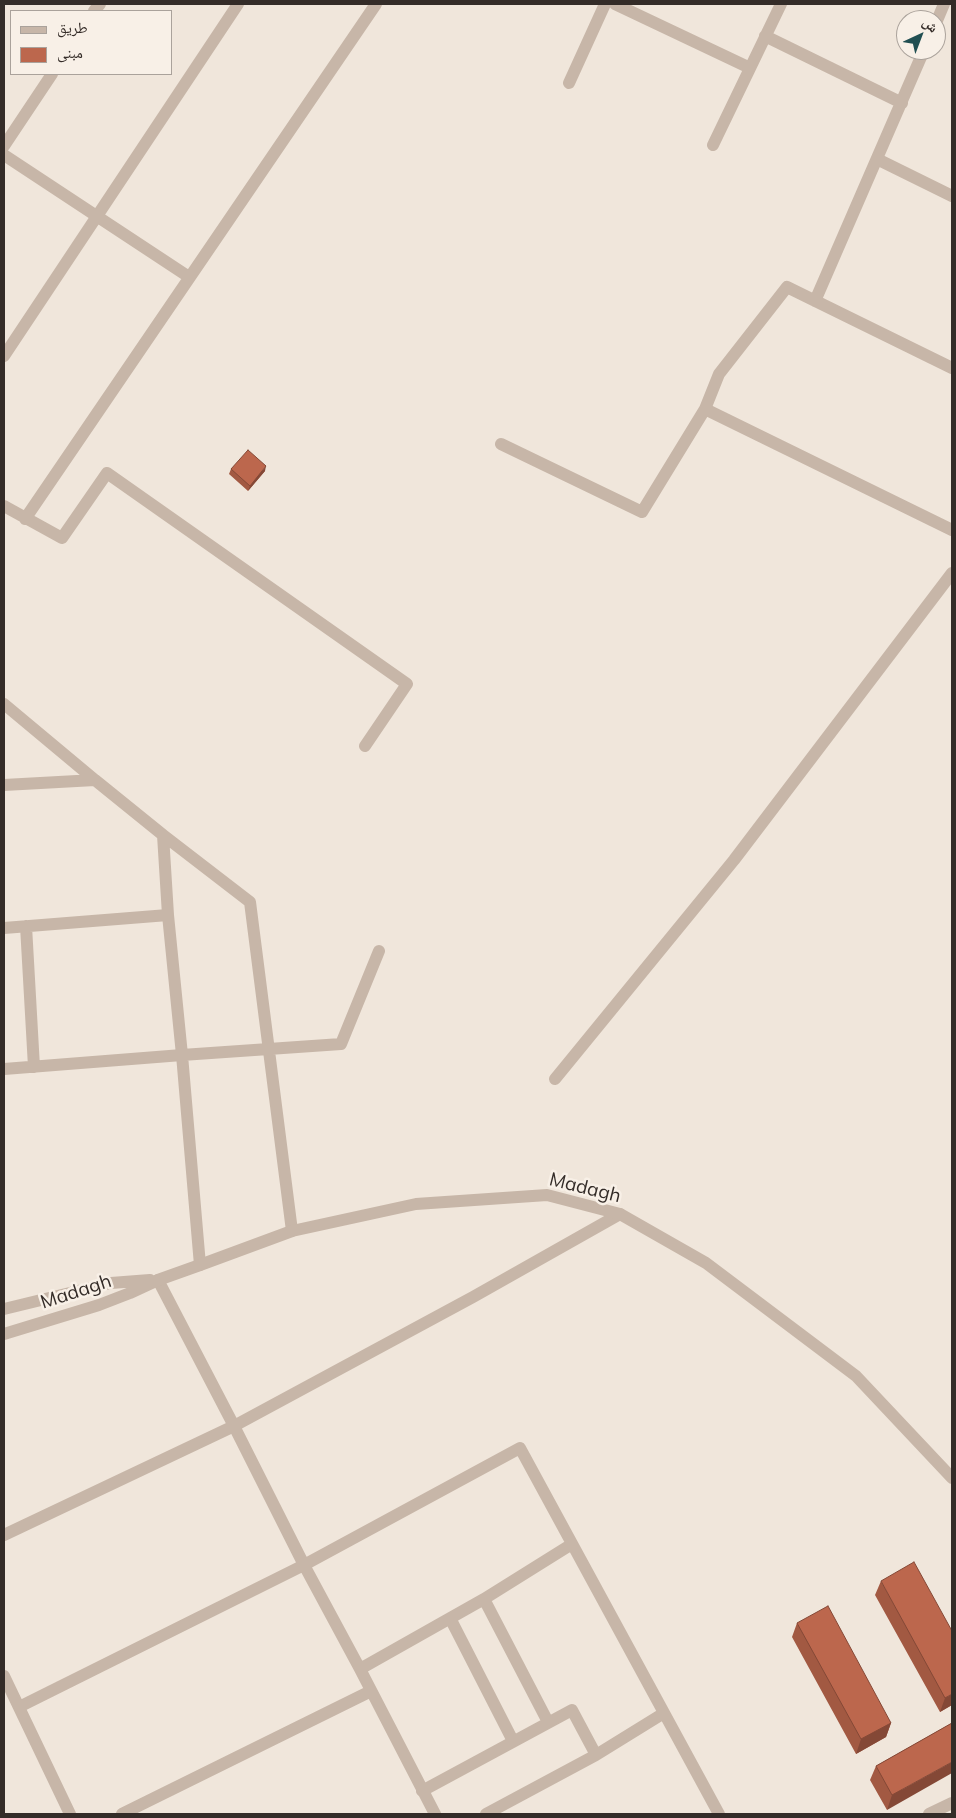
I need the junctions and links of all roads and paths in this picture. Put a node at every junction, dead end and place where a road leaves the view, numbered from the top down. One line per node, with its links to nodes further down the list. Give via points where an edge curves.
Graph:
1 (238, 4): 17 (street)
2 (376, 4): 18 (street)
3 (605, 4): 10 (street)
4 (615, 4): 8 (street)
5 (781, 4): 6 (street)
6 (765, 36): 8 (street); 11 (street)
7 (920, 60): 11 (street)
8 (750, 68): 12 (street)
9 (51, 75): 13 (street)
10 (569, 84)
11 (902, 102): 15 (street)
12 (713, 145)
13 (4, 146)
14 (4, 156): 17 (street)
15 (877, 159): 16 (street); 19 (street)
16 (952, 196)
17 (97, 216): 18 (street); 20 (street)
18 (190, 277): 25 (street)
19 (815, 301): 21 (street); 22 (street, via 787,287 719,374)
20 (4, 356)
21 (952, 368)
22 (706, 409): 23 (street, via 642,512); 26 (street)
23 (501, 444)
24 (4, 506): 25 (street)
25 (26, 518): 29 (street, via 62,538 107,473 407,684)
26 (952, 530)
27 (952, 573): 41 (street, via 734,860)
28 (4, 704): 30 (street)
29 (365, 746)
30 (95, 780): 31 (street); 32 (street)
31 (4, 785)
32 (163, 835): 33 (street); 37 (street, via 250,902)
33 (168, 915): 34 (street); 38 (street)
34 (26, 926): 35 (street); 39 (street)
35 (4, 928)
36 (379, 951): 37 (street, via 341,1044)
37 (268, 1049): 38 (street); 43 (street)
38 (182, 1055): 39 (street); 44 (street)
39 (34, 1067): 40 (street)
40 (4, 1069)
41 (555, 1079)
42 (620, 1214): 43 (street, Madagh, via 547,1195 416,1204); 48 (street); 49 (street, Madagh, via 706,1263 856,1376)
43 (292, 1231): 44 (street, Madagh)
44 (200, 1266): 45 (street, Madagh)
45 (158, 1280): 46 (street, Madagh, via 111,1283); 47 (street, Madagh, via 99,1305); 48 (street)
46 (4, 1309)
47 (4, 1334)
48 (234, 1426): 50 (street); 52 (street)
49 (952, 1478)
50 (4, 1535)
51 (572, 1544): 52 (street, via 520,1448); 53 (street); 59 (street)
52 (304, 1565): 55 (street); 58 (street)
53 (484, 1599): 54 (street); 60 (street)
54 (450, 1618): 55 (street); 61 (street)
55 (360, 1670): 57 (street)
56 (4, 1676): 58 (street)
57 (371, 1691): 63 (street); 66 (street)
58 (19, 1706): 65 (street)
59 (664, 1713): 62 (street); 69 (street)
60 (548, 1722): 61 (street); 62 (street, via 572,1710)
61 (514, 1741): 63 (street)
62 (596, 1755): 68 (street)
63 (422, 1791): 67 (street)
64 (952, 1803): 70 (street)
65 (70, 1814)
66 (122, 1814)
67 (435, 1814)
68 (486, 1814)
69 (719, 1814)
70 (929, 1814)

